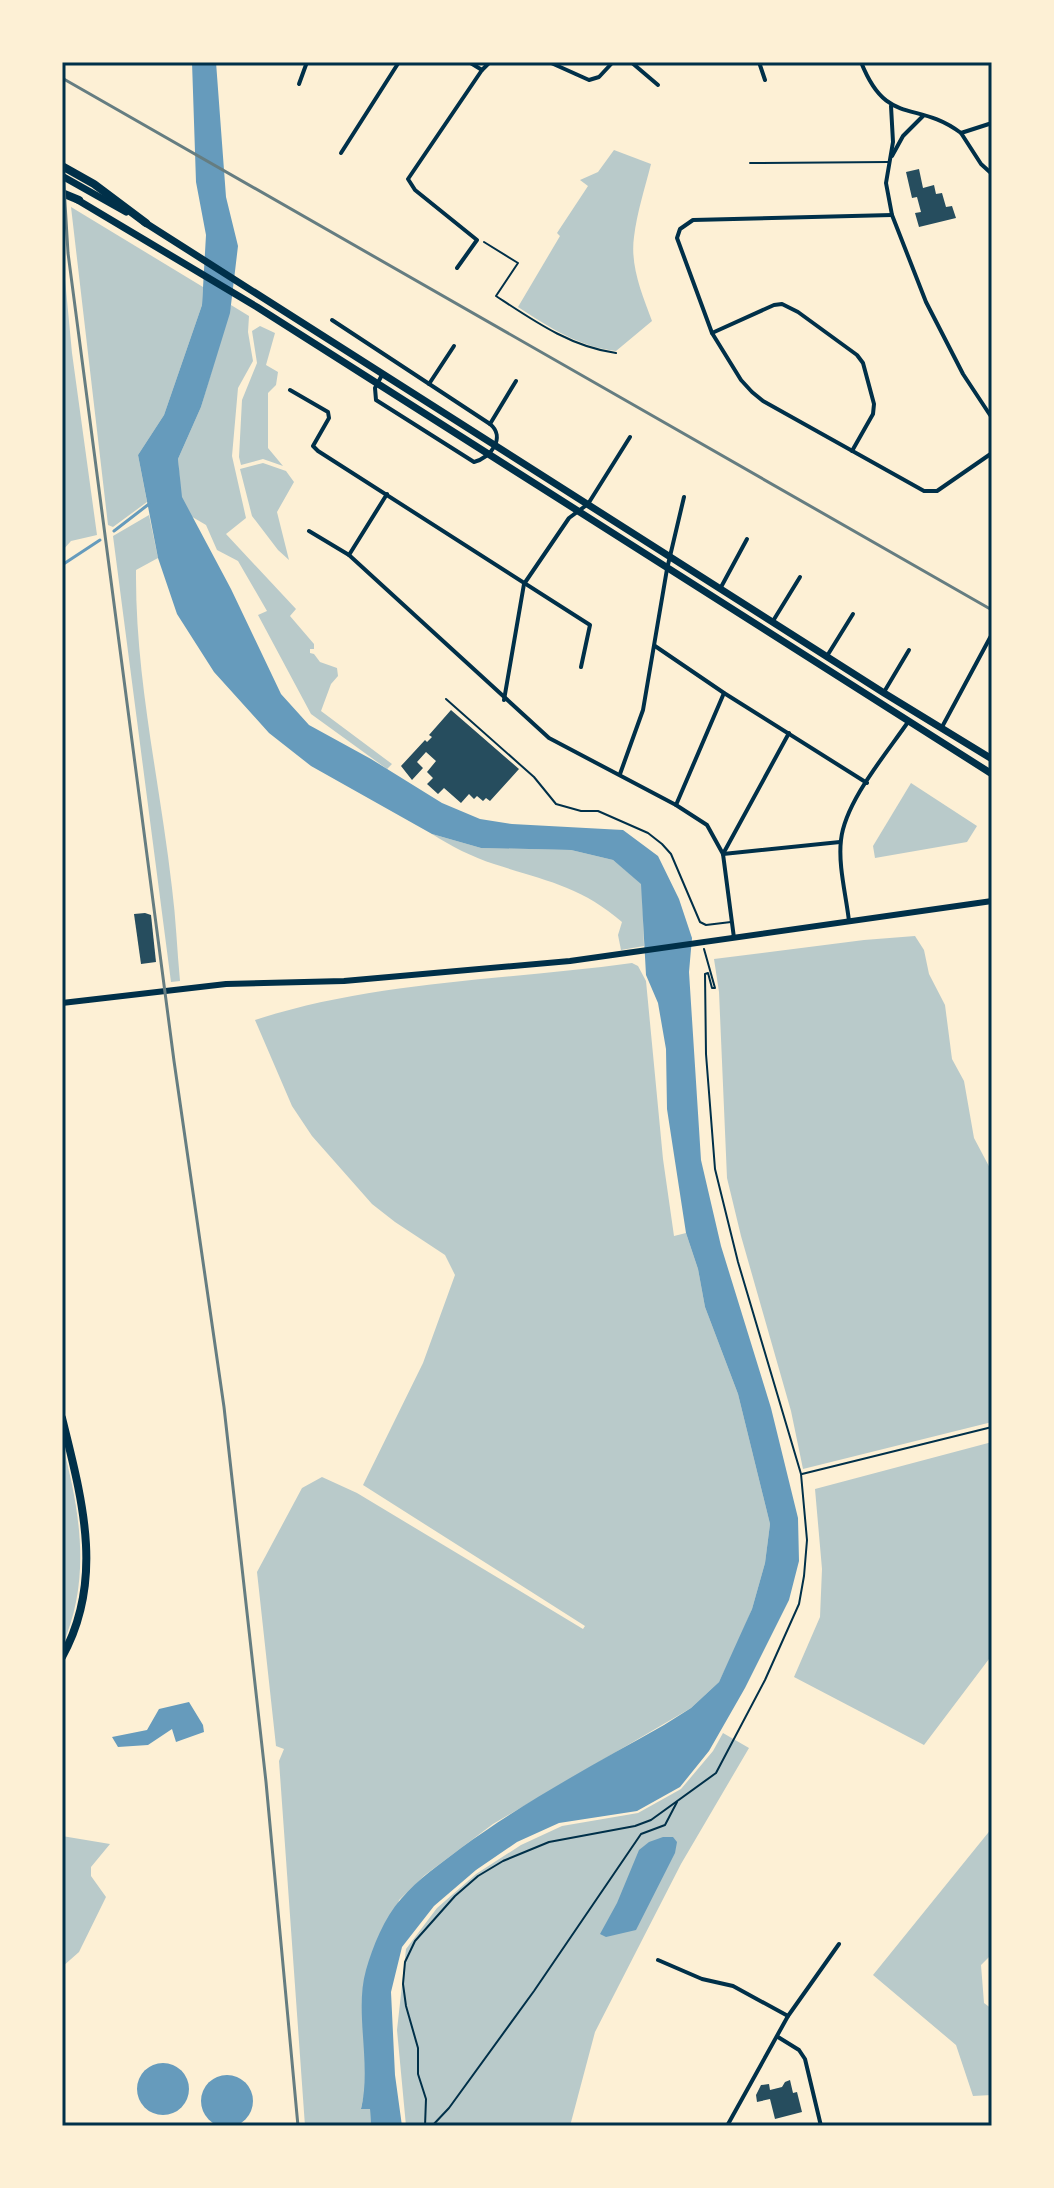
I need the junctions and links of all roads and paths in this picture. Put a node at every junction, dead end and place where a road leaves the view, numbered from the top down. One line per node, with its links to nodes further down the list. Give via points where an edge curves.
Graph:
1 (307, 62): 12 (street)
2 (399, 62): 18 (street)
3 (469, 62): 10 (street)
4 (490, 62): 10 (street)
5 (549, 62): 6 (street, via 589,80)
6 (613, 62)
7 (631, 62): 13 (street)
8 (759, 62): 11 (street)
9 (861, 62): 14 (street, via 870,84)
10 (482, 70): 28 (street, via 408,179)
11 (765, 80)
12 (299, 84)
13 (658, 85)
14 (891, 106): 15 (street); 19 (street)
15 (923, 115): 17 (street); 19 (street)
16 (992, 123): 17 (street)
17 (961, 133): 22 (street)
18 (341, 153)
19 (889, 162): 20 (lane); 26 (street, via 886,183)
20 (750, 163)
21 (62, 166): 24 (highway)
22 (992, 174)
23 (62, 176): 24 (highway)
24 (78, 179): 27 (highway)
25 (69, 195): 36 (highway, via 172,253)
26 (892, 215): 31 (street, via 685,224 677,238 679,248); 39 (street, via 926,302)
27 (146, 223): 34 (highway)
28 (477, 240): 29 (street); 33 (path, via 518,263 496,296 558,335 596,351)
29 (457, 268)
30 (332, 320): 37 (street)
31 (712, 333): 43 (street, via 752,392); 43 (street, via 782,304 857,355 867,371 874,404)
32 (454, 346): 37 (street)
33 (616, 353)
34 (384, 373): 36 (street); 42 (highway)
35 (516, 381): 40 (street)
36 (377, 383): 45 (highway); 45 (street, via 376,400 464,457 474,462)
37 (429, 384): 40 (street)
38 (290, 390): 46 (street, via 328,412 313,446)
39 (992, 418)
40 (490, 424): 42 (street, via 496,429)
41 (630, 437): 48 (street)
42 (496, 444): 45 (street); 48 (highway)
43 (852, 451): 44 (street, via 924,491 937,491)
44 (992, 453)
45 (490, 454): 49 (highway)
46 (387, 494): 52 (street); 56 (street)
47 (684, 497): 53 (street)
48 (588, 504): 49 (street); 53 (highway)
49 (578, 512): 54 (highway); 56 (street, via 551,541)
50 (309, 531): 52 (street)
51 (747, 539): 57 (street)
52 (349, 555): 68 (street)
53 (671, 557): 54 (street); 57 (highway)
54 (667, 569): 61 (street); 69 (highway)
55 (800, 577): 59 (street)
56 (524, 584): 64 (street, via 590,625); 68 (street)
57 (720, 589): 59 (highway)
58 (853, 614): 63 (street)
59 (773, 621): 63 (highway)
60 (992, 634): 70 (street)
61 (655, 646): 65 (street); 74 (street, via 643,710)
62 (909, 650): 66 (street)
63 (827, 656): 66 (highway)
64 (581, 667)
65 (724, 693): 71 (street); 76 (street)
66 (884, 693): 70 (highway)
67 (446, 699): 80 (lane, via 534,777 556,804 598,811 662,844 702,924)
68 (504, 700): 74 (street, via 549,738)
69 (908, 722): 73 (highway); 75 (street)
70 (941, 728): 72 (highway)
71 (789, 733): 75 (street); 78 (street)
72 (992, 759)
73 (992, 774)
74 (620, 775): 76 (street)
75 (867, 783): 77 (street, via 845,821)
76 (676, 805): 78 (street, via 707,825)
77 (840, 842): 78 (street); 81 (street)
78 (723, 854): 80 (street)
79 (992, 901): 81 (main road)
80 (732, 922): 82 (street)
81 (849, 922): 82 (main road)
82 (734, 938): 83 (main road)
83 (701, 946): 84 (main road, via 344,981 226,984); 87 (path, via 715,988 705,974 715,1169)
84 (62, 1003)
85 (62, 1418): 88 (highway, via 88,1552 82,1604)
86 (992, 1427): 87 (path)
87 (801, 1474): 89 (path, via 807,1540 799,1604 716,1773)
88 (62, 1657)
89 (678, 1801): 94 (path, via 635,1826 549,1842 503,1861 455,1896 415,1941 403,1984 426,2099); 95 (path, via 665,1825 641,1834 534,1991)
90 (839, 1944): 92 (street)
91 (658, 1960): 92 (street, via 733,1986)
92 (788, 2016): 93 (street)
93 (778, 2037): 96 (street); 97 (street, via 805,2059)
94 (425, 2126)
95 (432, 2126)
96 (727, 2126)
97 (821, 2126)

